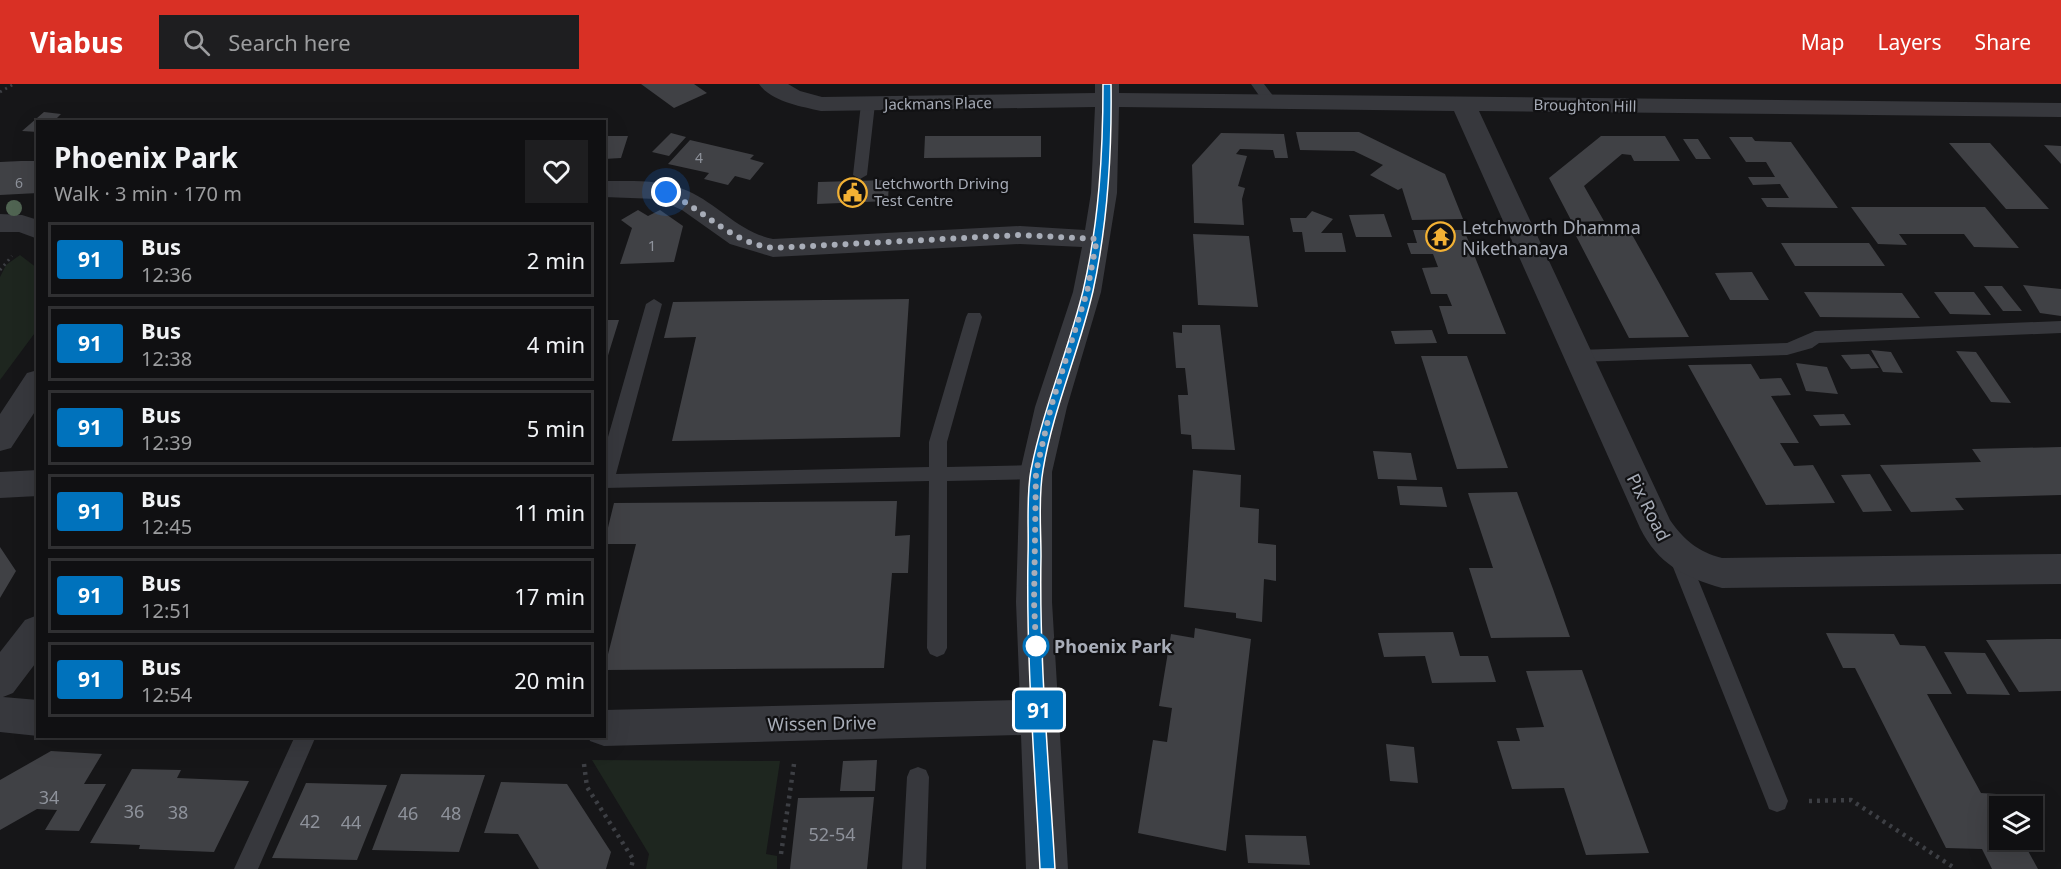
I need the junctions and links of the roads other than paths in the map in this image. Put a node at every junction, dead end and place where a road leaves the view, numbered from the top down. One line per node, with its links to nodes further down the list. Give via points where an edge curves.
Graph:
1 (771, 84): 6 (street, Jackmans Place, via 792,96 821,104)
2 (1817, 84): 7 (street)
3 (1108, 92): 4 (street, Broughton Hill); 6 (street, Jackmans Place); 13 (street, via 1104,193)
4 (1264, 93): 5 (street, Broughton Hill)
5 (1463, 103): 7 (street, Broughton Hill); 17 (street, Pix Road)
6 (868, 104): 9 (lane)
7 (1835, 109): 8 (street, Broughton Hill)
8 (2061, 110)
9 (860, 175)
10 (606, 189): 13 (street, via 666,192 744,242 773,248 1020,235)
11 (0, 223): 12 (street)
12 (36, 229)
13 (1097, 239): 20 (street, via 1087,292 1051,407)
14 (654, 304): 22 (lane)
15 (974, 317): 21 (lane, via 939,442)
16 (2061, 327): 17 (lane, via 1815,337 1787,349)
17 (1578, 356): 26 (street, Pix Road, via 1657,528)
18 (36, 384): 19 (street)
19 (0, 439)
20 (1036, 472): 21 (lane); 32 (street, via 1034,602)
21 (939, 474): 23 (lane); 29 (lane)
22 (606, 477)
23 (606, 481)
24 (36, 483): 25 (street)
25 (0, 485)
26 (1678, 556): 27 (street, Pix Road, via 1696,567 1722,573); 37 (lane)
27 (2061, 569)
28 (36, 634): 30 (street)
29 (937, 648)
30 (0, 681)
31 (0, 714): 33 (street)
32 (1040, 717): 35 (street, Wissen Drive, via 799,724); 40 (street)
33 (36, 718)
34 (305, 738): 38 (lane)
35 (594, 743)
36 (918, 777): 39 (lane)
37 (1777, 801)
38 (246, 869)
39 (914, 869)
40 (1047, 869)

